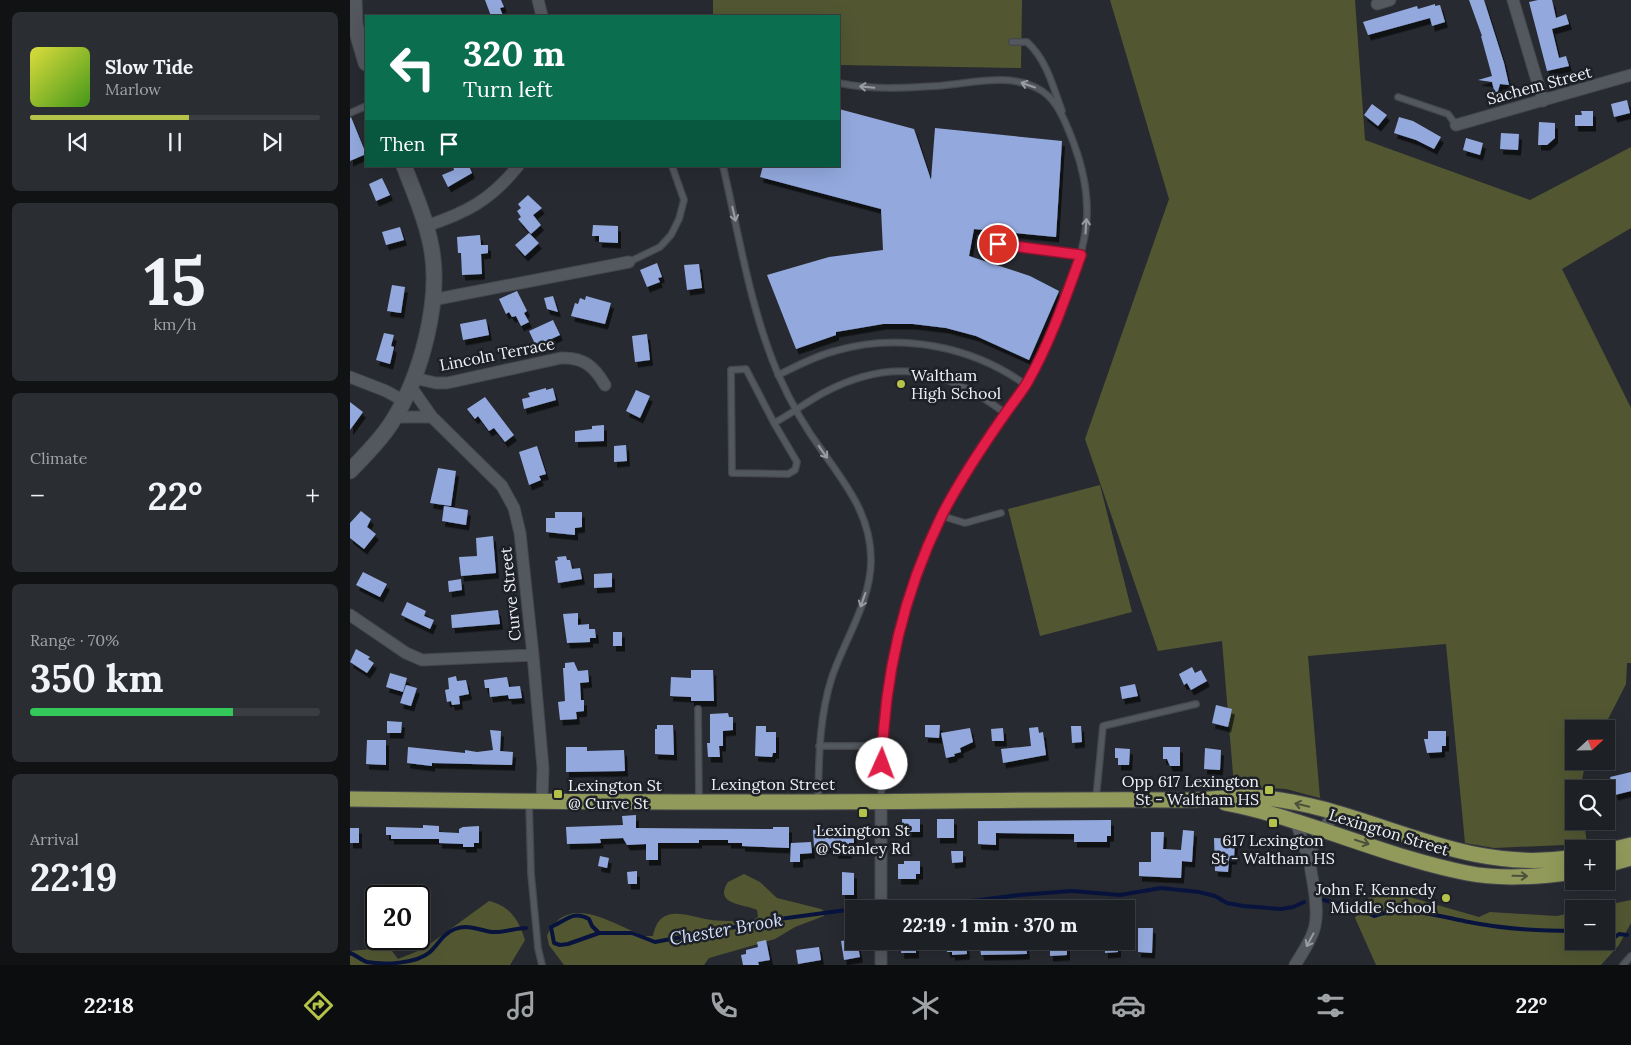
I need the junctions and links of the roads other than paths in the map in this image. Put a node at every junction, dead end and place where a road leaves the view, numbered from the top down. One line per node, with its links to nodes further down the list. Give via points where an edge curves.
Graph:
1 (354, 0): 8 (street, via 356,25)
2 (538, 0): 6 (street)
3 (1390, 0): 5 (street)
4 (1513, 0): 12 (street)
5 (1377, 4)
6 (542, 15)
7 (1012, 42): 15 (lane, via 1027,42 1037,51)
8 (365, 59)
9 (1631, 75): 12 (street, Sachem Street)
10 (840, 84): 15 (lane, one-way to 10, via 1044,92 1029,84 1006,80 880,88)
11 (1398, 97): 16 (lane, via 1448,114)
12 (1542, 101): 16 (street, Sachem Street)
13 (365, 106): 14 (lane)
14 (350, 113)
15 (1064, 118): 23 (lane, one-way to 15, via 1085,242 1086,187 1082,165)
16 (1456, 125)
17 (404, 167): 21 (street)
18 (517, 167): 21 (street, via 501,187 480,203)
19 (672, 167): 24 (lane, via 684,200 679,220 660,247)
20 (723, 167): 26 (lane, one-way to 26, via 758,316)
21 (426, 226): 25 (street, via 432,256)
22 (982, 242): 23 (lane)
23 (1081, 255): 29 (lane, via 1053,333)
24 (629, 262): 25 (street)
25 (432, 300): 30 (street)
26 (778, 375): 29 (lane, via 835,351 868,344 909,344 946,347 980,358); 31 (lane)
27 (350, 377): 30 (street, Lincoln Terrace, via 386,391)
28 (605, 385): 30 (street, Lincoln Terrace, via 598,373 584,361 573,357)
29 (1026, 385): 32 (lane)
30 (410, 388): 33 (street); 34 (street, Curve Street)
31 (796, 411): 32 (lane, via 824,392 853,379 906,371 953,380 979,393); 35 (lane); 43 (lane, one-way to 43, via 856,498 865,519 871,560 869,583 822,713)
32 (1005, 413): 38 (lane)
33 (395, 417): 34 (street); 36 (street)
34 (432, 417): 40 (street, Curve Street, via 502,486 514,508 520,533)
35 (774, 423): 35 (lane, via 746,369 731,370 732,473 788,474 795,470 797,462)
36 (350, 471)
37 (1001, 514): 38 (lane, via 965,523)
38 (942, 516): 44 (lane, via 920,563 904,610 884,709)
39 (350, 615): 40 (street, via 406,653 422,660)
40 (533, 655): 48 (street, Curve Street, via 543,768)
41 (1196, 704): 46 (lane, via 1103,726)
42 (698, 709): 51 (lane)
43 (819, 746): 44 (lane); 49 (lane)
44 (882, 746): 50 (lane)
45 (350, 799): 48 (main road, Lexington Street)
46 (1096, 799): 47 (main road, Lexington Street); 50 (main road, Lexington Street)
47 (1196, 800): 52 (main road, Lexington Street, one-way to 47, via 1282,800 1255,797); 53 (main road, Lexington Street, via 1242,807)
48 (535, 801): 51 (main road, Lexington Street); 65 (lane, via 531,873)
49 (818, 801): 50 (main road, Lexington Street); 51 (main road, Lexington Street)
50 (881, 801): 62 (street)
51 (699, 802)
52 (1336, 814): 54 (street); 57 (main road, Lexington Street, via 1454,851 1513,859)
53 (1296, 822): 54 (main road, Lexington Street); 60 (street)
54 (1324, 830): 60 (street, via 1315,838); 61 (main road, Lexington Street, one-way to 61, via 1434,866 1469,873 1530,877)
55 (1631, 845): 56 (main road)
56 (1615, 849)
57 (1565, 858)
58 (1631, 858): 59 (main road)
59 (1615, 862)
60 (1310, 866): 67 (street, one-way to 67, via 1317,920 1314,936)
61 (1565, 873)
62 (881, 900)
63 (881, 950): 66 (street)
64 (1631, 956): 68 (lane)
65 (542, 965)
66 (881, 965)
67 (1295, 965)
68 (1623, 965)

